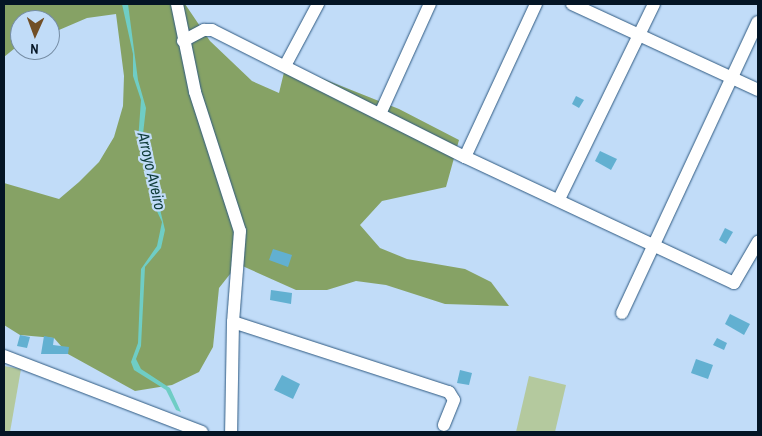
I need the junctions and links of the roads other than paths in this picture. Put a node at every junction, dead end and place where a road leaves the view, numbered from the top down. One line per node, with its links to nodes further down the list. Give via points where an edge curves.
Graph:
1 (177, 4): 9 (street)
2 (318, 4): 10 (street)
3 (430, 4): 13 (street)
4 (536, 4): 14 (street)
5 (572, 4): 8 (street)
6 (654, 4): 8 (street)
7 (758, 22): 11 (street)
8 (639, 34): 11 (street); 15 (street)
9 (183, 41): 10 (street, via 212,30); 19 (street, via 240,231)
10 (286, 64): 13 (street)
11 (732, 78): 12 (street); 17 (street)
12 (758, 90)
13 (380, 114): 14 (street)
14 (465, 156): 15 (street)
15 (559, 199): 17 (street)
16 (758, 242): 17 (street, via 734,283)
17 (654, 246): 18 (street)
18 (622, 313)
19 (233, 322): 21 (street, via 449,392 454,400); 23 (street)
20 (4, 356): 22 (street)
21 (444, 425)
22 (202, 432)
23 (231, 432)

